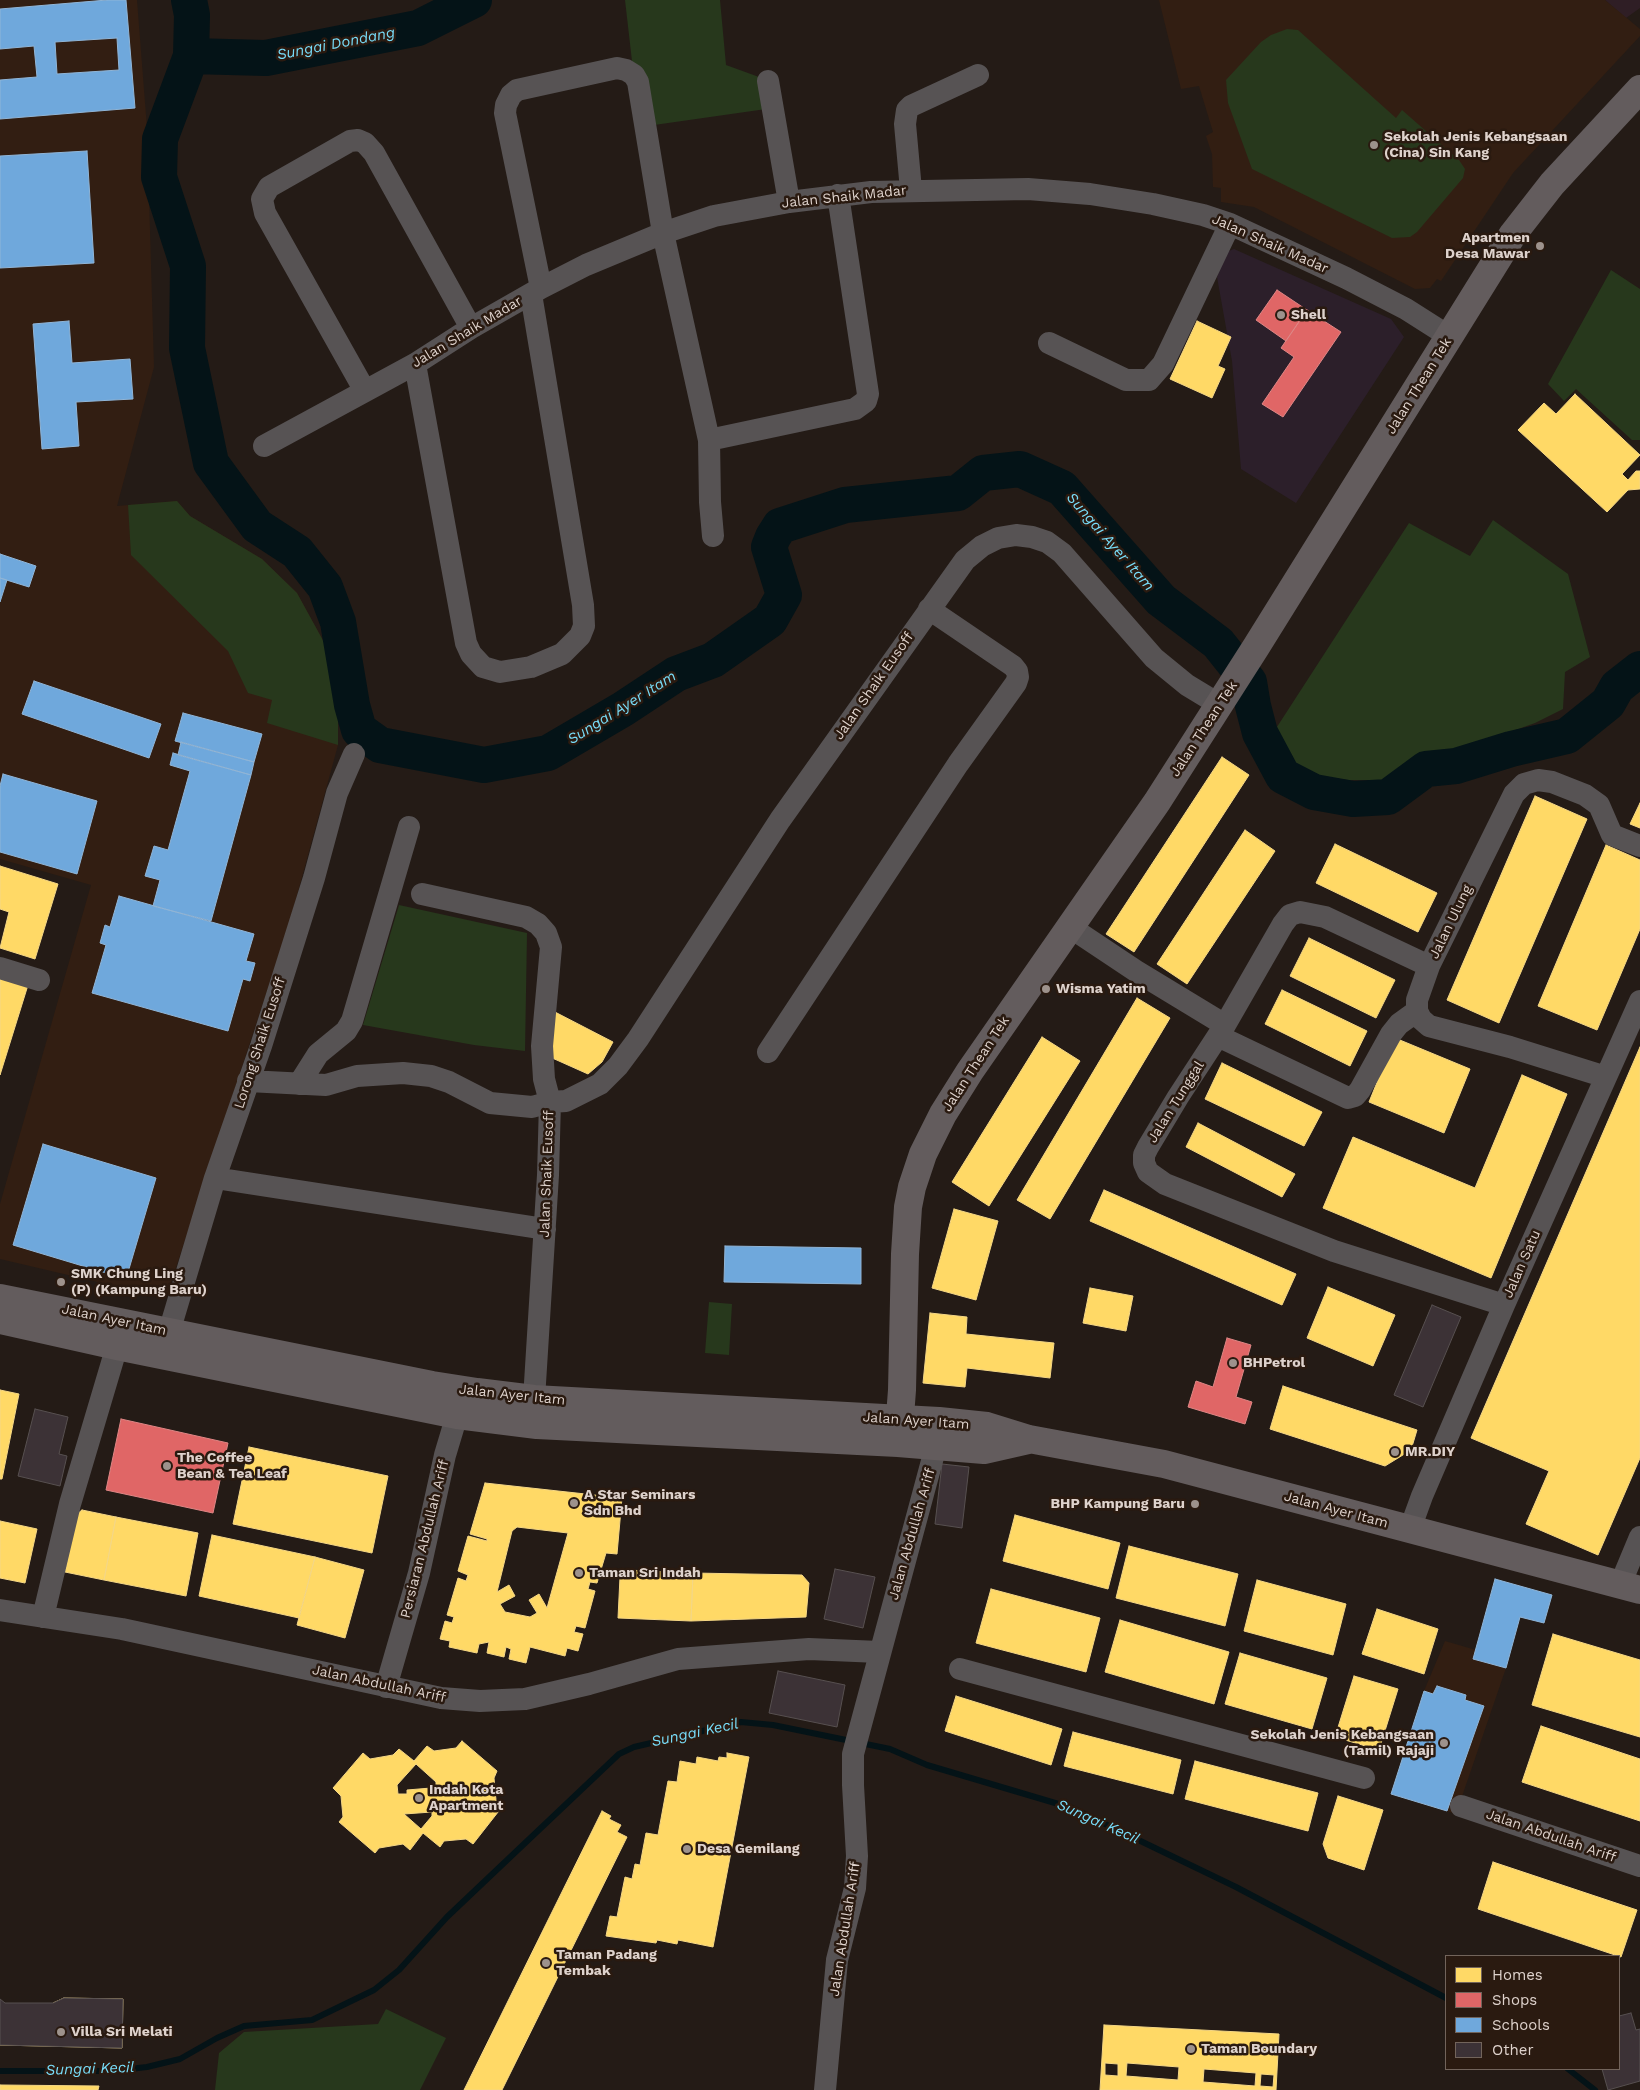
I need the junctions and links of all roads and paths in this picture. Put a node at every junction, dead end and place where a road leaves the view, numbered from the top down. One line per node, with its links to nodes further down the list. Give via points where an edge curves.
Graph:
1 (978, 75): 4 (street, via 907,110 905,124)
2 (768, 81): 6 (street)
3 (1640, 89): 11 (main road, Jalan Thean Tek, via 1533,206)
4 (911, 190): 5 (street, Jalan Shaik Madar); 7 (street, Jalan Shaik Madar, via 1028,188 1090,194 1153,204)
5 (838, 195): 6 (street, Jalan Shaik Madar); 15 (street, via 868,394 866,401 855,409)
6 (789, 202): 8 (street, Jalan Shaik Madar, via 714,216)
7 (1230, 224): 11 (street, Jalan Shaik Madar, via 1355,282); 12 (street, via 1163,364 1149,380 1126,380)
8 (663, 233): 9 (street, Jalan Shaik Madar, via 586,265); 9 (street, via 638,82 634,75 617,68 517,90 511,95 505,113); 15 (street)
9 (536, 291): 10 (street, Jalan Shaik Madar); 13 (street, via 584,606 584,626 580,636 562,654 531,667 500,672 483,667 471,654 466,643)
10 (471, 328): 13 (street, Jalan Shaik Madar); 14 (street, via 374,153 365,143 350,141 269,187 262,199 265,214)
11 (1450, 337): 19 (main road, Jalan Thean Tek)
12 (1049, 343)
13 (415, 364): 14 (street, Jalan Shaik Madar)
14 (364, 391): 16 (street, Jalan Shaik Madar)
15 (709, 440): 17 (street)
16 (264, 446)
17 (713, 536)
18 (930, 609): 19 (street, Jalan Shaik Eusoff, via 964,560 982,546 998,538 1032,537 1047,542 1062,553 1154,658 1187,685); 31 (street, via 1012,666 1017,671 1016,683 958,764); 35 (street, Jalan Shaik Eusoff, via 780,820 618,1066 600,1084 566,1101)
19 (1223, 700): 24 (main road, Jalan Thean Tek)
20 (354, 754): 33 (street, Lorong Shaik Eusoff, via 337,793 314,878)
21 (409, 827): 34 (street, via 352,1021 346,1031 318,1054)
22 (1640, 846): 25 (street, Jalan Ulung, via 1612,834 1599,806 1585,795 1552,782 1538,780 1524,784 1514,794)
23 (422, 894): 35 (street, Jalan Shaik Eusoff, via 526,917 546,933 551,947 542,1046 544,1079)
24 (1070, 927): 30 (street); 45 (main road, Jalan Thean Tek, via 970,1071 923,1154 908,1207)
25 (1430, 966): 29 (street, Jalan Ulung, via 1417,1000); 30 (street, Jalan Tunggal, via 1325,918 1300,912 1290,915)
26 (0, 968): 27 (street)
27 (39, 980)
28 (1640, 1001): 32 (street, Jalan Satu)
29 (1417, 1011): 30 (street, via 1391,1034 1360,1090 1348,1098); 32 (street, via 1420,1019 1429,1026)
30 (1221, 1030): 39 (street, Jalan Tunggal, via 1148,1147 1144,1155 1148,1172 1165,1184 1334,1251)
31 (768, 1052)
32 (1606, 1077): 39 (street, Jalan Satu)
33 (248, 1081): 34 (street, Jalan Shaik Eusoff); 36 (street, Lorong Shaik Eusoff)
34 (298, 1084): 35 (street, Jalan Shaik Eusoff, via 326,1085 358,1076 403,1073 449,1082 490,1103 532,1106)
35 (550, 1102): 37 (street, Jalan Shaik Eusoff)
36 (215, 1178): 37 (street); 41 (street, Lorong Shaik Eusoff)
37 (545, 1229): 43 (street, Jalan Shaik Eusoff)
38 (0, 1298): 41 (main road, Jalan Ayer Itam)
39 (1504, 1305): 48 (street, Jalan Satu)
40 (0, 1320): 42 (main road, Jalan Ayer Itam)
41 (169, 1332): 44 (main road, Jalan Ayer Itam)
42 (116, 1346): 44 (main road, Jalan Ayer Itam, via 265,1374); 52 (street, via 70,1504)
43 (534, 1399): 44 (main road, Jalan Ayer Itam); 45 (main road, Jalan Ayer Itam)
44 (459, 1402): 45 (main road, Jalan Ayer Itam, via 537,1425); 55 (street, Persiaran Abdullah Ariff, via 419,1573)
45 (899, 1431): 46 (main road, Jalan Ayer Itam, via 987,1426); 47 (main road, Jalan Ayer Itam)
46 (1029, 1439): 47 (main road, Jalan Ayer Itam, via 984,1450); 48 (main road, Jalan Ayer Itam, via 1164,1464)
47 (936, 1446): 53 (street, Jalan Abdullah Ariff)
48 (1410, 1529): 50 (main road, Jalan Ayer Itam)
49 (1640, 1537): 50 (street)
50 (1630, 1588)
51 (0, 1610): 52 (street, Jalan Abdullah Ariff)
52 (43, 1617): 55 (street, Jalan Abdullah Ariff, via 122,1629)
53 (879, 1652): 55 (street, Jalan Abdullah Ariff, via 810,1649 678,1659 516,1700 441,1698); 59 (street, Jalan Abdullah Ariff, via 855,1744 853,1784 858,1856 855,1888 837,1960)
54 (960, 1669): 56 (street)
55 (386, 1687)
56 (1364, 1778)
57 (1461, 1806): 58 (street, Jalan Abdullah Ariff)
58 (1640, 1866)
59 (825, 2090)

